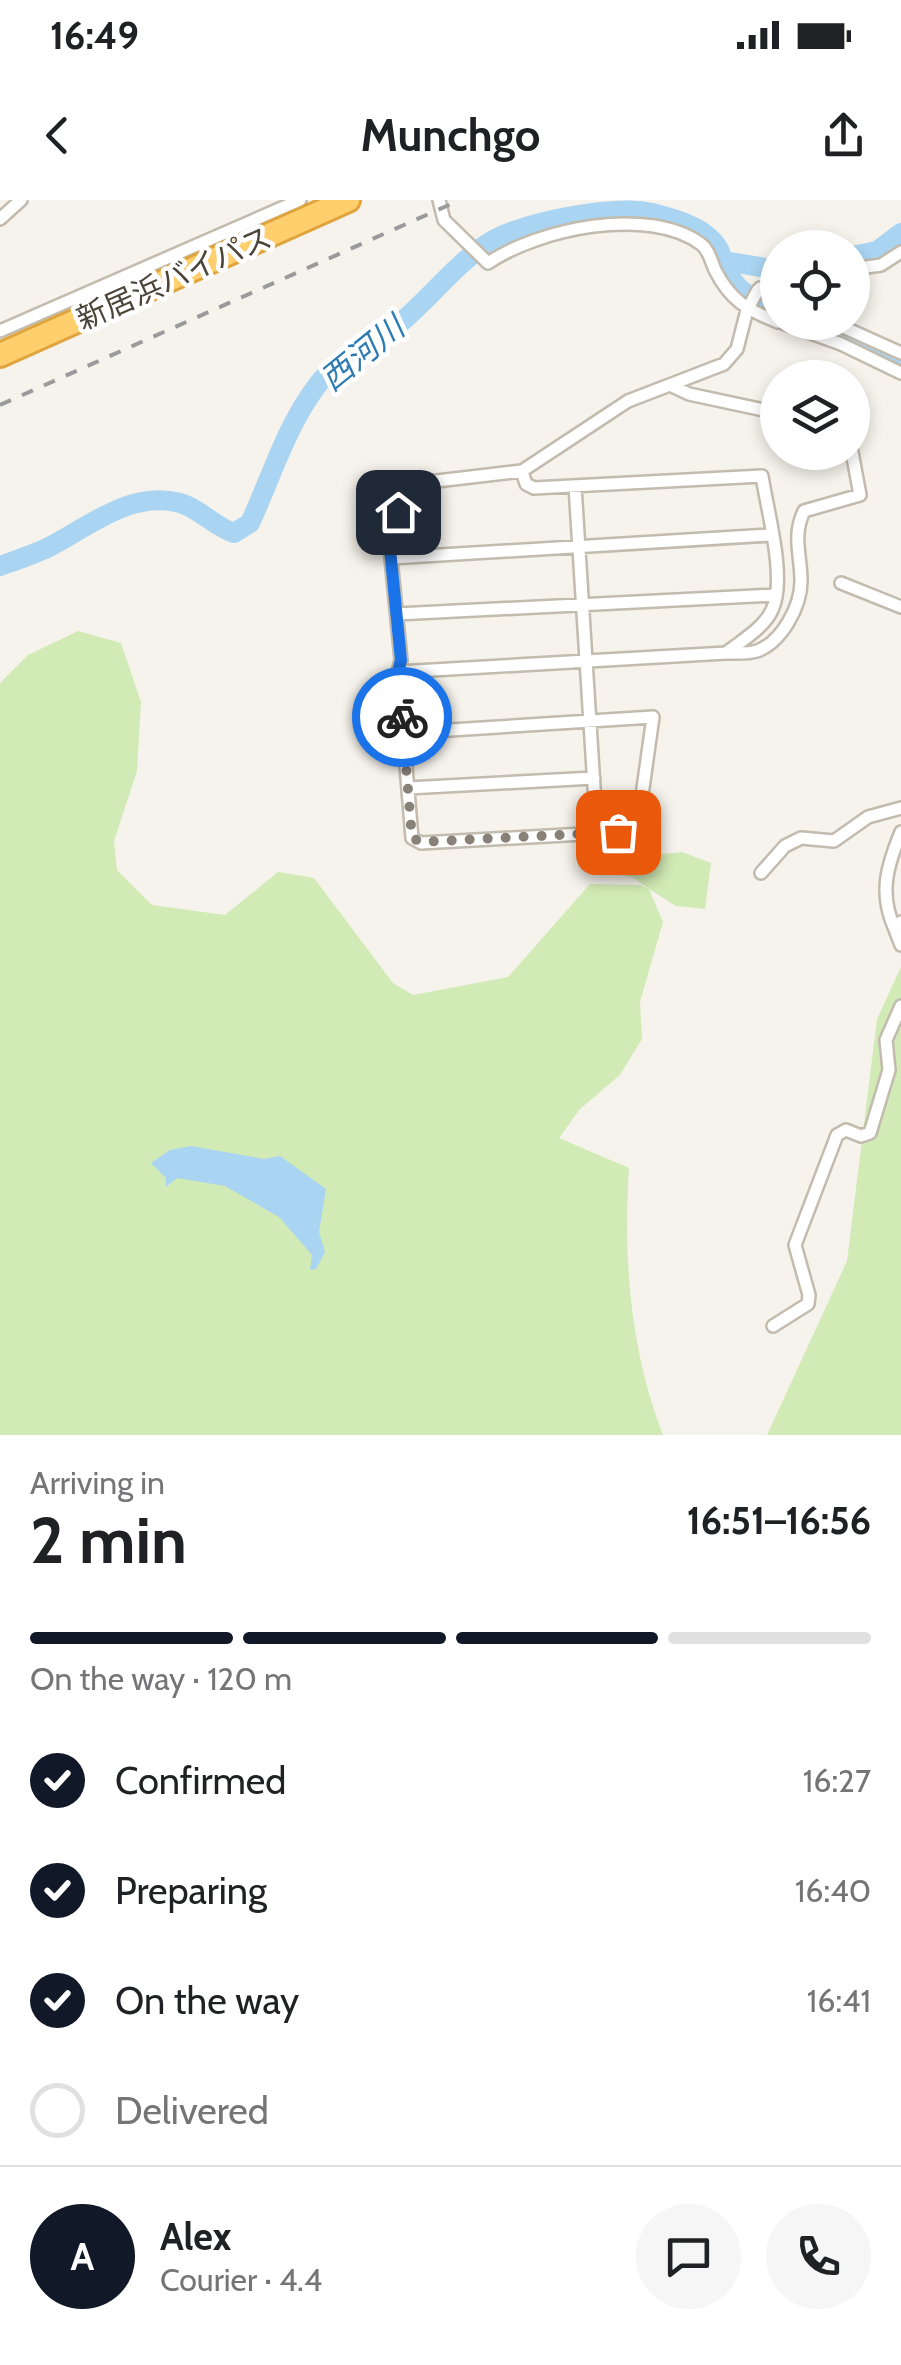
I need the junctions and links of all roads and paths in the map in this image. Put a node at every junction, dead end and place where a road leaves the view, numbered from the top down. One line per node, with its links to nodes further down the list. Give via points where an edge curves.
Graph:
1 (20, 200): 5 (street)
2 (300, 200): 11 (street)
3 (348, 200): 15 (highway, 新居浜バイパス)
4 (439, 200): 9 (street, via 444,220 488,263 531,242 579,230 654,225 700,244 726,291)
5 (0, 218)
6 (901, 252): 7 (street)
7 (870, 267)
8 (759, 289): 9 (street)
9 (748, 307): 10 (street); 17 (street, via 737,350 724,364)
10 (760, 313)
11 (0, 331)
12 (870, 339): 14 (street)
13 (830, 340): 16 (street)
14 (901, 352)
15 (0, 356)
16 (901, 373)
17 (672, 386): 18 (street); 20 (street, via 628,401)
18 (760, 409)
19 (855, 470): 30 (street, via 860,495 804,511 799,521 801,579 792,618 767,646)
20 (522, 471): 21 (street, via 534,488); 24 (street, via 420,484 398,512)
21 (575, 486): 22 (street, via 762,476); 23 (street)
22 (770, 535): 23 (street); 26 (street)
23 (581, 545): 24 (street); 27 (street)
24 (391, 558): 29 (street)
25 (841, 583): 28 (street)
26 (776, 594): 27 (street); 30 (street, via 772,612)
27 (584, 603): 29 (street); 31 (street)
28 (901, 608)
29 (397, 614): 32 (street)
30 (726, 653): 31 (street)
31 (588, 662): 32 (street); 33 (street)
32 (398, 672): 34 (street)
33 (591, 721): 34 (street); 35 (street); 39 (street, via 653,717 654,726 638,832)
34 (403, 733): 36 (street)
35 (594, 778): 36 (street); 39 (street)
36 (408, 788): 39 (street, via 412,838 421,842)
37 (901, 808): 40 (street, via 868,817 834,841 801,838)
38 (901, 832): 41 (street, via 884,900)
39 (598, 834)
40 (761, 873)
41 (898, 924): 42 (street)
42 (901, 946)
43 (901, 1006): 44 (street, via 886,1040 889,1070 878,1117 870,1133 846,1130 831,1143 795,1245 808,1304)
44 (773, 1326)

